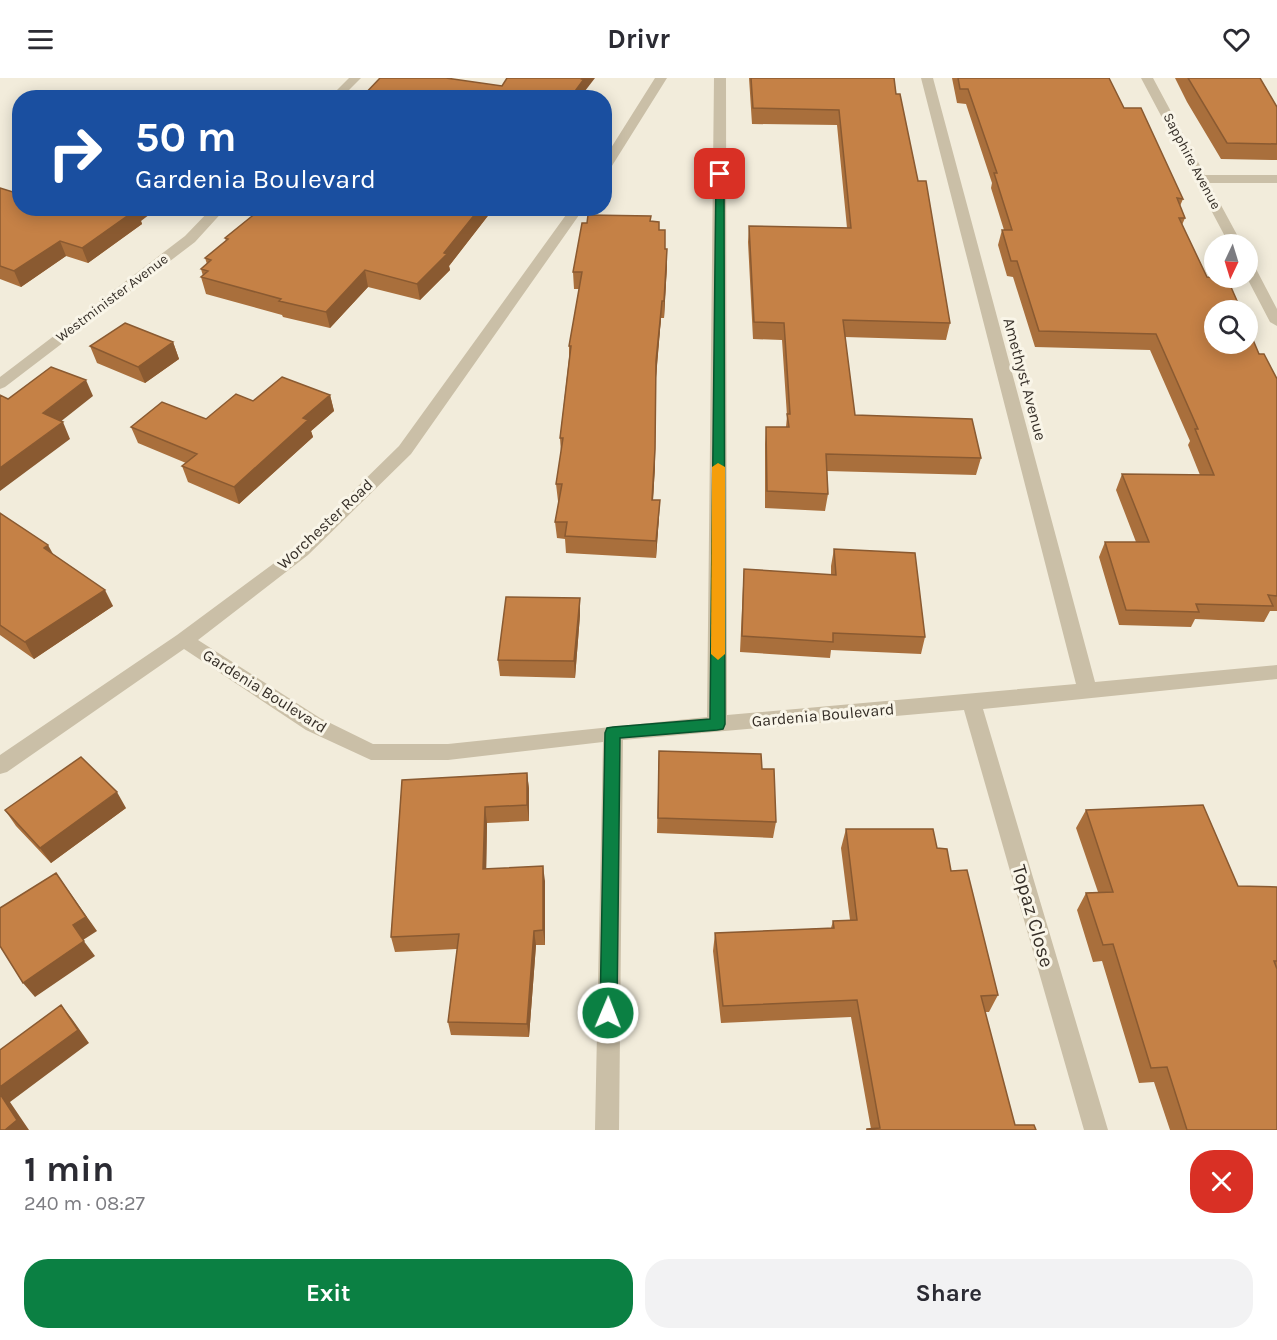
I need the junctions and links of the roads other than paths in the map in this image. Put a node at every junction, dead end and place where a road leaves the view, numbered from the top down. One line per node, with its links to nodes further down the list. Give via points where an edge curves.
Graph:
1 (355, 78): 6 (street)
2 (661, 78): 7 (street)
3 (720, 78): 20 (street)
4 (927, 78): 18 (street, Amethyst Avenue)
5 (1148, 78): 8 (street, Sapphire Avenue)
6 (342, 90)
7 (612, 156)
8 (1202, 179): 9 (street); 12 (street, Sapphire Avenue)
9 (1277, 179)
10 (212, 216): 15 (street, Westminister Avenue, via 190,239)
11 (572, 216): 16 (street, Worchester Road, via 405,450 302,551)
12 (1231, 234)
13 (1258, 286): 14 (street)
14 (1277, 322)
15 (0, 384)
16 (184, 640): 21 (street, Gardenia Boulevard, via 313,724 372,752 448,752); 22 (street, Worchester Road)
17 (1277, 672): 18 (street, Gardenia Boulevard)
18 (1087, 689): 19 (street, Gardenia Boulevard)
19 (970, 702): 20 (street, Gardenia Boulevard); 24 (street, Topaz Close)
20 (717, 724): 21 (street, Gardenia Boulevard)
21 (613, 733): 23 (street)
22 (0, 766)
23 (607, 1130)
24 (1095, 1130)

